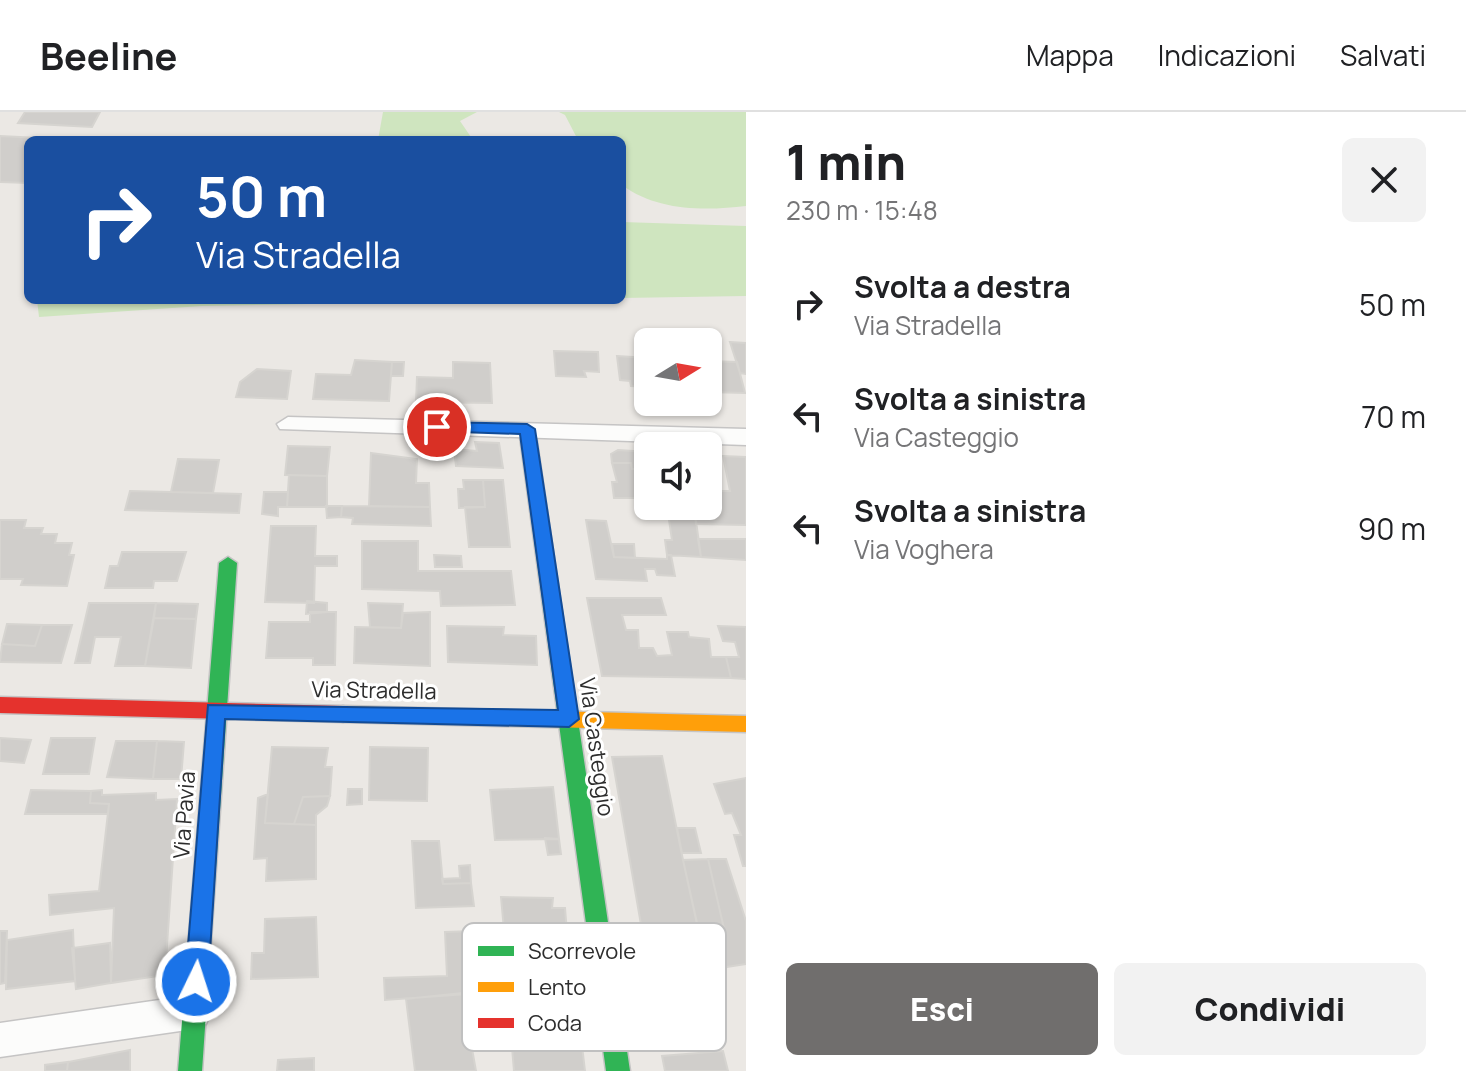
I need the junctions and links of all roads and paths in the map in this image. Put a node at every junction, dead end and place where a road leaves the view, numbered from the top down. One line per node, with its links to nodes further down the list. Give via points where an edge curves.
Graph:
1 (288, 424): 2 (street)
2 (527, 429): 3 (street); 7 (street, Via Casteggio)
3 (746, 437)
4 (228, 563): 6 (street, Via Pavia)
5 (0, 705): 6 (street, Via Stradella)
6 (215, 711): 7 (street, Via Stradella); 10 (street, Via Pavia)
7 (569, 719): 8 (street, Via Stradella); 9 (street, Via Casteggio)
8 (746, 724)
9 (597, 923)
10 (194, 1012): 11 (street); 13 (street, Via Pavia)
11 (0, 1040)
12 (615, 1051): 14 (street, Via Casteggio)
13 (190, 1071)
14 (618, 1071)

